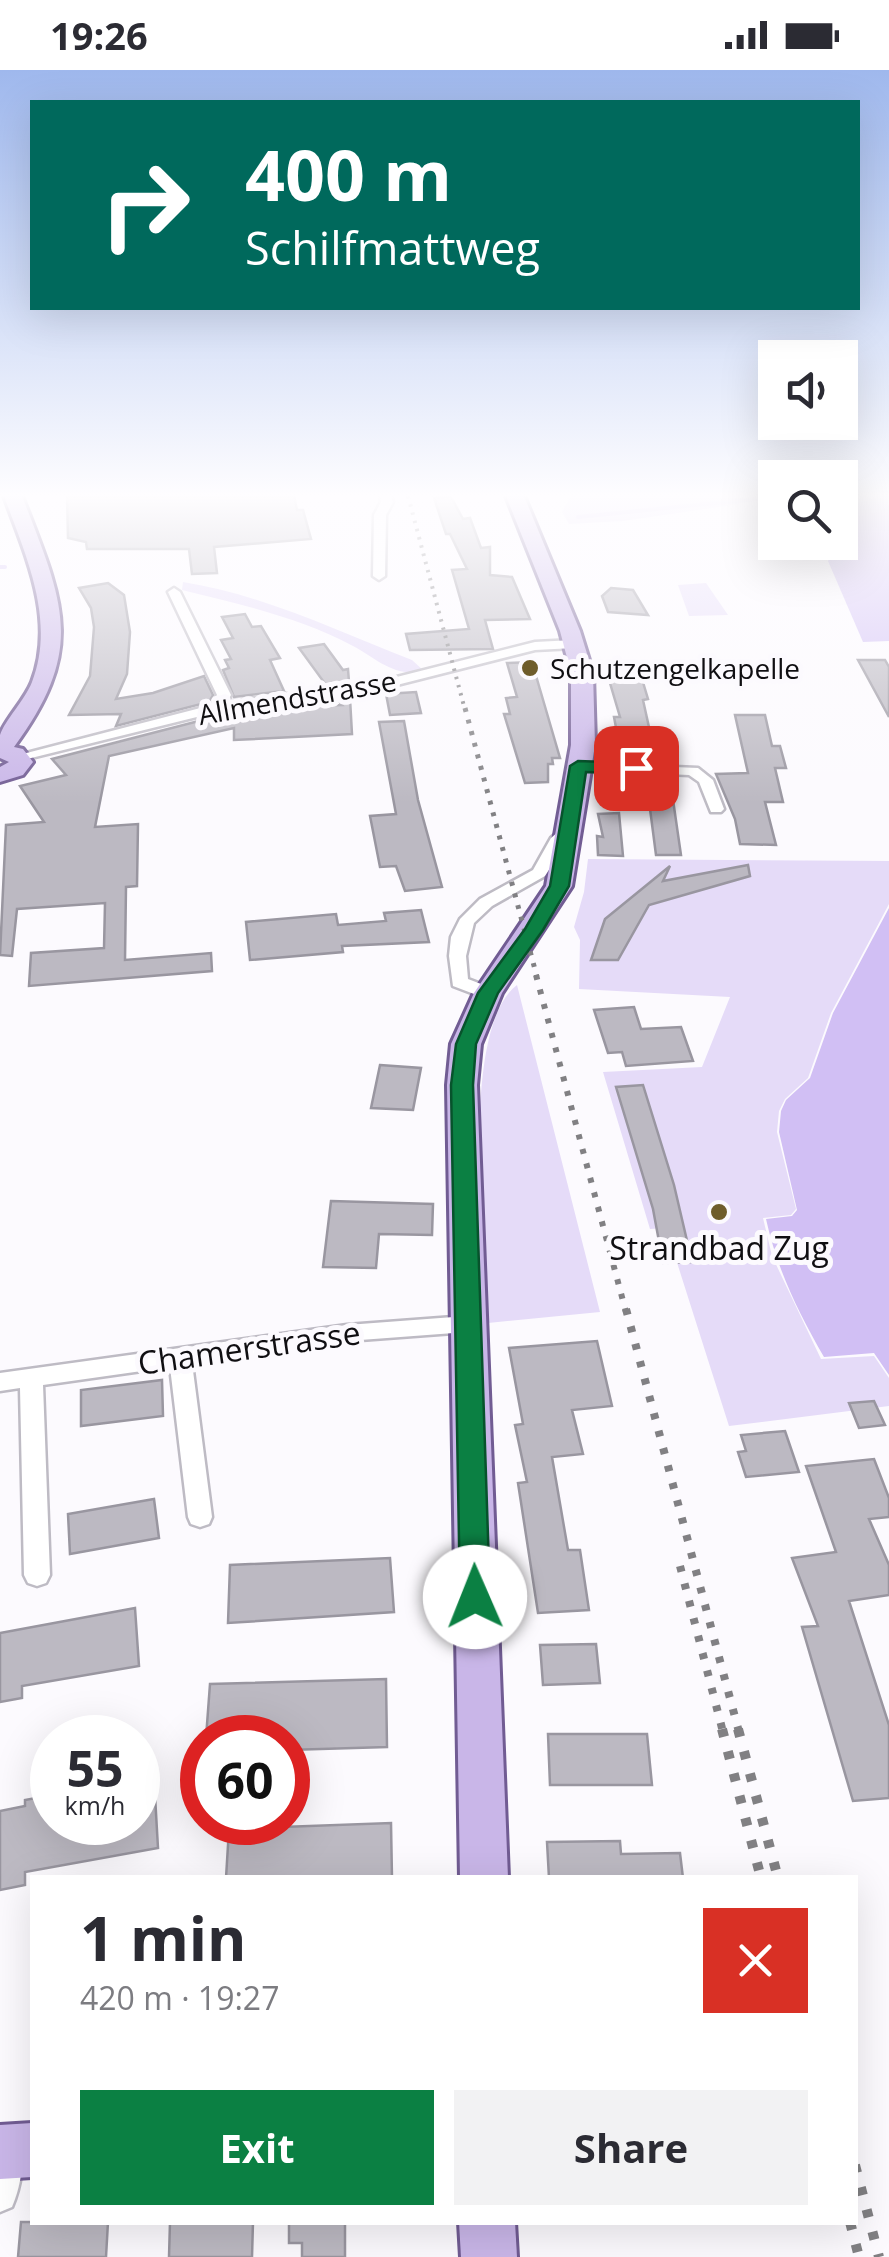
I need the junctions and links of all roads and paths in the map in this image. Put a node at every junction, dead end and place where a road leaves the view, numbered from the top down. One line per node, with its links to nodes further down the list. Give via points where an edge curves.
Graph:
1 (49, 598): 6 (main road, via 55,645)
2 (177, 598): 5 (street, via 224,695)
3 (556, 598): 4 (main road)
4 (574, 644): 5 (street, Allmendstrasse, via 535,646 377,686); 7 (main road, via 585,708)
5 (216, 708): 6 (street, Allmendstrasse)
6 (7, 753): 8 (main road, via 15,770)
7 (578, 766): 9 (street, via 693,770 706,780); 10 (main road)
8 (0, 775)
9 (716, 809)
10 (566, 829): 11 (main road, via 559,886); 11 (street, via 539,873 463,922 456,944 459,982)
11 (488, 993): 12 (main road, via 466,1044 462,1085)
12 (467, 1324): 13 (street, Chamerstrasse); 18 (main road)
13 (180, 1356): 14 (street, Chamerstrasse); 16 (street)
14 (30, 1378): 15 (street, Chamerstrasse); 17 (street)
15 (0, 1382)
16 (200, 1517)
17 (36, 1574)
18 (484, 1875)
19 (487, 2225): 20 (main road)
20 (489, 2257)

